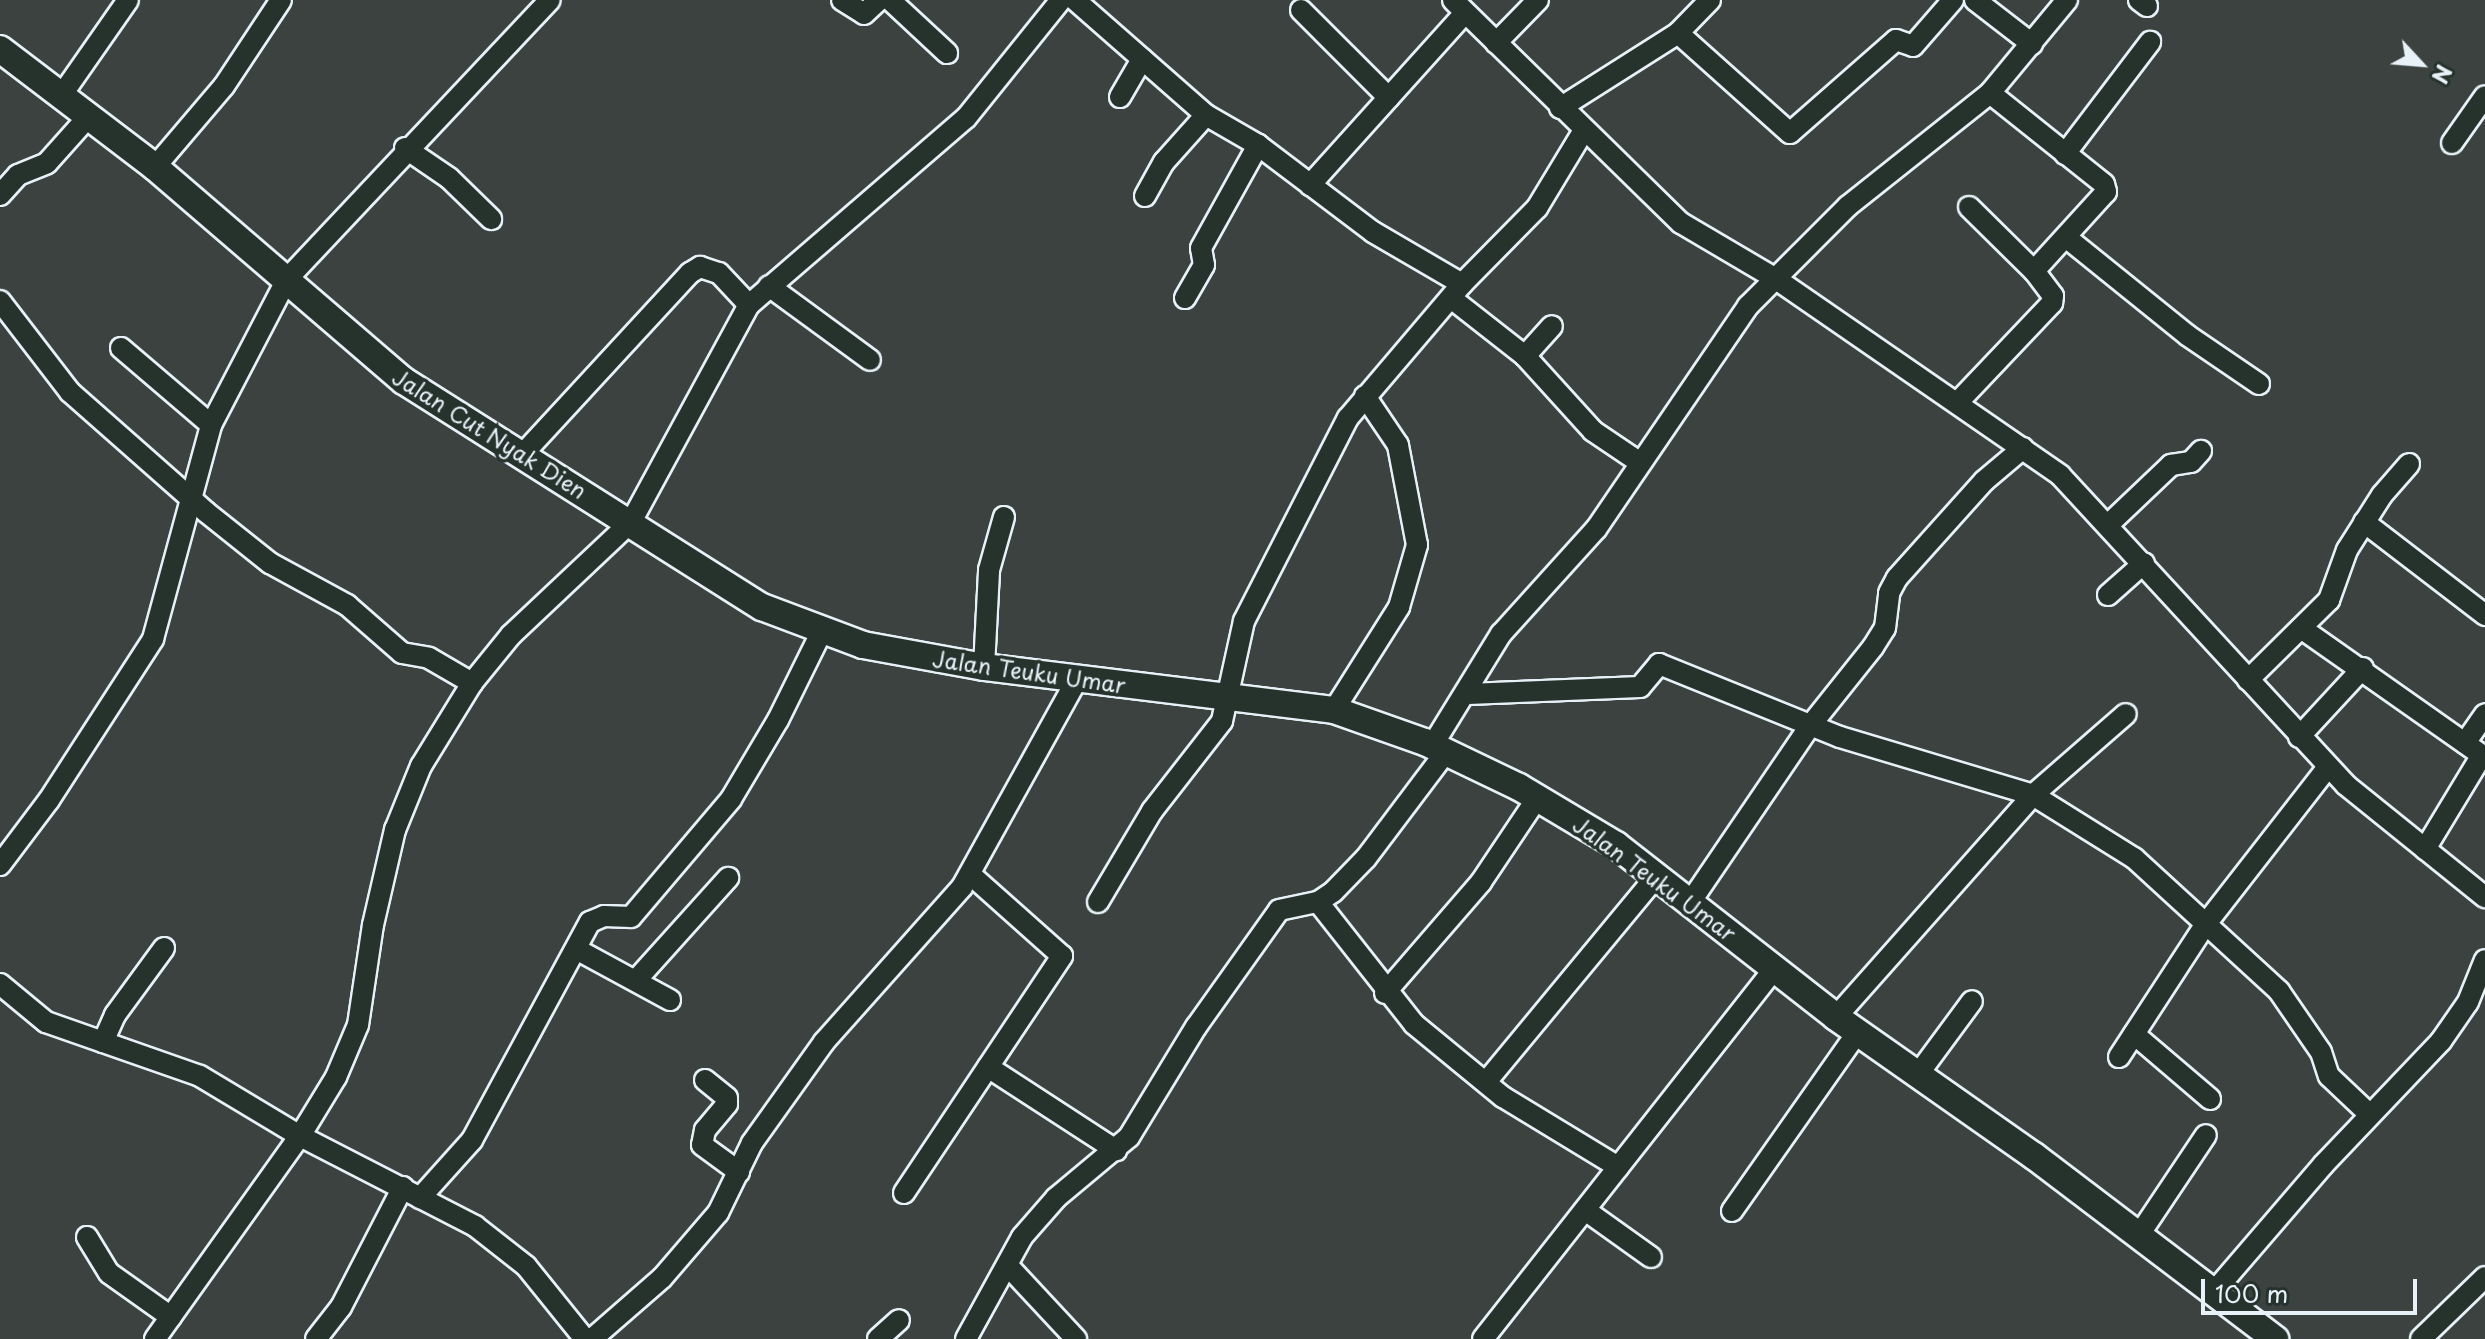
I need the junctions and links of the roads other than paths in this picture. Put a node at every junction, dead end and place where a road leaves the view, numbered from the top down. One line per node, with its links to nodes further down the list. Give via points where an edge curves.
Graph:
1 (128, 0): 24 (street)
2 (281, 0): 36 (street, via 224,86)
3 (550, 0): 34 (street)
4 (842, 0): 5 (street, via 864,14)
5 (879, 0)
6 (890, 0): 21 (street)
7 (1061, 0): 46 (street, via 966,118 863,212)
8 (1075, 0): 22 (street)
9 (1538, 0): 18 (street)
10 (1710, 0): 16 (street)
11 (1953, 0): 16 (street, via 1913,46 1896,40 1790,133)
12 (1975, 0): 19 (street)
13 (2067, 0): 19 (street)
14 (1458, 7): 18 (street); 27 (street)
15 (1301, 10): 27 (street)
16 (1678, 33): 28 (street)
17 (2150, 42): 35 (street)
18 (1496, 43): 28 (street)
19 (2032, 44): 23 (street)
20 (0, 49): 24 (main road, Jalan Cut Nyak Dien)
21 (947, 53)
22 (1142, 59): 26 (street); 29 (street)
23 (1990, 93): 35 (street); 45 (street, via 1848,206)
24 (61, 96): 30 (main road, Jalan Cut Nyak Dien)
25 (2485, 96): 32 (street)
26 (1120, 97)
27 (1389, 98): 37 (street)
28 (1560, 108): 31 (street)
29 (1206, 115): 33 (street); 39 (street, via 1164,162)
30 (89, 116): 36 (main road, Jalan Cut Nyak Dien); 38 (street, via 47,163 18,175)
31 (1584, 130): 45 (street, via 1681,223); 47 (street, via 1537,208)
32 (2452, 143)
33 (1258, 145): 37 (street); 48 (street, via 1201,248 1204,265)
34 (405, 148): 41 (street, via 449,178); 44 (street)
35 (2065, 154): 42 (street, via 2106,189)
36 (155, 167): 44 (main road, Jalan Cut Nyak Dien)
37 (1310, 185): 47 (street)
38 (0, 195)
39 (1145, 196)
40 (1969, 207): 43 (street)
41 (491, 219)
42 (2067, 238): 43 (street); 55 (street, via 2187,335)
43 (2034, 271): 57 (street, via 2053,296 2052,303)
44 (287, 279): 58 (street); 61 (main road, Jalan Cut Nyak Dien, via 404,381)
45 (1776, 279): 57 (street); 62 (street, via 1730,330)
46 (769, 286): 50 (street); 54 (street)
47 (1456, 291): 53 (street); 56 (street)
48 (1185, 298)
49 (0, 301): 64 (street, via 70,392 116,438)
50 (749, 305): 61 (street, via 719,273 700,267 690,273); 66 (street)
51 (1552, 326): 53 (street)
52 (121, 348): 58 (street)
53 (1525, 356): 62 (street, via 1593,431)
54 (870, 360)
55 (2259, 384)
56 (1365, 396): 81 (street, via 1319,469 1259,585 1240,635); 82 (street, via 1398,445 1414,506 1417,545 1399,607)
57 (1958, 402): 59 (street)
58 (211, 425): 64 (street)
59 (2023, 448): 68 (street, via 2060,475); 85 (street, via 1984,481 1897,578 1889,593 1885,628)
60 (2201, 451): 68 (street, via 2191,462 2171,465)
61 (522, 455): 66 (main road, Jalan Cut Nyak Dien)
62 (1639, 462): 80 (street, via 1596,529 1501,634)
63 (2409, 464): 67 (street)
64 (188, 495): 79 (street, via 270,563 347,605 402,653 429,658); 93 (street, via 174,575 153,639 49,800)
65 (1004, 517): 75 (street, via 989,570)
66 (631, 522): 73 (main road, Jalan Cut Nyak Dien, via 718,582); 79 (street, via 511,635)
67 (2364, 522): 71 (street); 72 (street, via 2329,600)
68 (2109, 524): 69 (street)
69 (2144, 563): 70 (street); 77 (street)
70 (2108, 595)
71 (2485, 615)
72 (2301, 628): 76 (street); 77 (street)
73 (821, 633): 74 (main road, Jalan Cut Nyak Dien); 103 (street, via 747,792 631,917 596,918)
74 (863, 645): 75 (main road, Jalan Teuku Umar)
75 (984, 667): 78 (main road, Jalan Teuku Umar)
76 (2363, 668): 86 (street); 87 (street)
77 (2248, 680): 86 (street)
78 (1076, 681): 81 (main road, Jalan Teuku Umar); 94 (street, via 988,833)
79 (472, 683): 123 (street, via 421,766 395,830 358,1025 336,1077)
80 (1468, 694): 85 (street, via 1640,687 1659,664); 88 (street)
81 (1227, 696): 82 (main road, Jalan Teuku Umar); 99 (street, via 1216,732 1152,811)
82 (1334, 710): 88 (main road, Jalan Teuku Umar)
83 (2126, 714): 90 (street)
84 (2485, 714): 87 (street)
85 (1810, 726): 90 (street); 98 (street)
86 (2299, 737): 89 (street)
87 (2465, 743): 92 (street, via 2482,759)
88 (1439, 749): 91 (main road, Jalan Teuku Umar); 100 (street, via 1366,858)
89 (2328, 767): 92 (street); 101 (street)
90 (2033, 795): 101 (street, via 2134,858); 111 (street)
91 (1538, 797): 95 (main road, Jalan Teuku Umar); 108 (street, via 1481,882)
92 (2425, 849): 97 (street)
93 (0, 865)
94 (971, 875): 116 (street, via 1062,956); 126 (street, via 824,1042 752,1143)
95 (1657, 875): 98 (main road, Jalan Teuku Umar); 119 (street)
96 (728, 878): 106 (street)
97 (2485, 897)
98 (1691, 901): 105 (main road, Jalan Teuku Umar)
99 (1098, 902)
100 (1318, 902): 108 (street); 124 (street, via 1279,910 1196,1027 1145,1116)
101 (2205, 925): 113 (street); 121 (street, via 2279,991 2321,1052 2329,1076)
102 (164, 948): 114 (street, via 115,1015)
103 (576, 949): 106 (street); 127 (street, via 472,1140)
104 (2485, 960): 121 (street, via 2468,1002 2441,1041)
105 (1776, 967): 111 (main road, Jalan Teuku Umar); 125 (street)
106 (638, 978): 109 (street)
107 (0, 984): 114 (street, via 46,1022)
108 (1385, 993): 119 (street, via 1414,1024)
109 (670, 1000)
110 (1972, 1001): 117 (street)
111 (1836, 1017): 112 (main road, Jalan Teuku Umar)
112 (1858, 1032): 117 (main road, Jalan Teuku Umar); 130 (street)
113 (2134, 1034): 115 (street); 120 (street)
114 (103, 1042): 123 (street, via 200,1076)
115 (2119, 1057)
116 (988, 1067): 124 (street); 128 (street)
117 (1919, 1073): 131 (main road, Jalan Teuku Umar)
118 (705, 1080): 126 (street, via 727,1098 724,1110 702,1134 702,1145)
119 (1486, 1082): 125 (street)
120 (2210, 1099)
121 (2369, 1114): 136 (street)
122 (2206, 1135): 131 (street)
123 (300, 1136): 127 (street); 137 (street)
124 (1116, 1150): 134 (street, via 1056,1198 1022,1237)
125 (1618, 1167): 129 (street)
126 (739, 1172): 142 (street, via 718,1213 662,1278)
127 (412, 1193): 140 (street); 141 (street, via 475,1226 526,1266)
128 (904, 1193)
129 (1585, 1210): 133 (street); 146 (street)
130 (1732, 1211)
131 (2139, 1235): 136 (main road, Jalan Teuku Umar)
132 (87, 1237): 137 (street, via 109,1273)
133 (1651, 1257)
134 (1008, 1266): 144 (street); 145 (street)
135 (2485, 1277): 148 (street)
136 (2213, 1293): 147 (main road, Jalan Teuku Umar)
137 (171, 1317): 139 (street)
138 (899, 1320): 143 (street)
139 (155, 1339)
140 (316, 1339)
141 (585, 1339)
142 (592, 1339)
143 (878, 1339)
144 (966, 1339)
145 (1076, 1339)
146 (1483, 1339)
147 (2275, 1339)
148 (2421, 1339)

